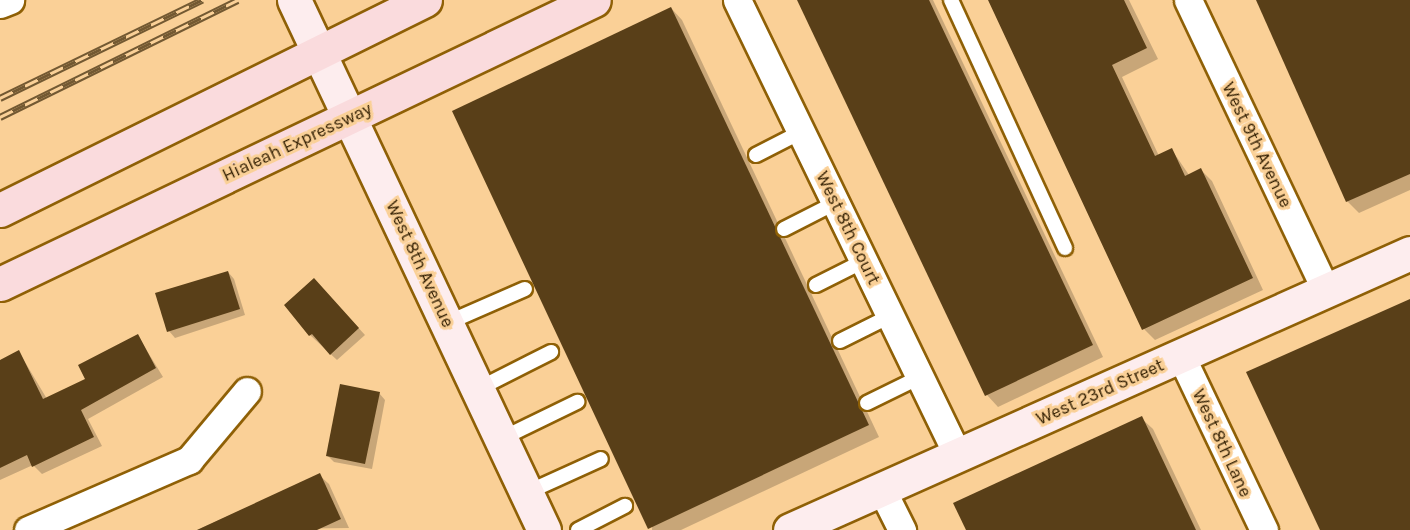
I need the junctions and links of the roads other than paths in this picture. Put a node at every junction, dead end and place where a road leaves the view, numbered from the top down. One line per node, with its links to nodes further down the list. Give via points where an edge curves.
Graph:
1 (10, 0): 8 (street)
2 (294, 0): 9 (street, West 8th Avenue)
3 (425, 0): 9 (main road)
4 (594, 0): 10 (main road, Hialeah Expressway)
5 (737, 0): 11 (street, West 8th Court)
6 (951, 0): 16 (lane)
7 (1188, 0): 22 (street, West 9th Avenue)
8 (0, 4)
9 (319, 51): 10 (street, West 8th Avenue); 14 (main road)
10 (352, 117): 19 (main road, Hialeah Expressway); 24 (street, West 8th Avenue)
11 (801, 132): 12 (lane); 13 (street, West 8th Court)
12 (756, 155)
13 (836, 202): 15 (lane); 18 (street, West 8th Court)
14 (0, 210)
15 (784, 229)
16 (1065, 248)
17 (1410, 253): 22 (street, West 23rd Street)
18 (864, 261): 20 (lane); 23 (street, West 8th Court)
19 (0, 284)
20 (816, 285)
21 (525, 290): 24 (lane)
22 (1326, 291): 27 (street, West 23rd Street)
23 (890, 316): 25 (lane); 28 (street, West 8th Court)
24 (447, 323): 29 (street, West 8th Avenue)
25 (840, 341)
26 (551, 352): 29 (lane)
27 (1181, 356): 34 (street, West 23rd Street); 44 (street, West 8th Lane)
28 (920, 377): 32 (lane); 34 (street, West 8th Court)
29 (478, 389): 33 (street, West 8th Avenue)
30 (247, 391): 39 (street, via 189,460)
31 (576, 402): 33 (lane)
32 (867, 403)
33 (501, 439): 37 (street, West 8th Avenue)
34 (958, 456): 36 (street, West 23rd Street)
35 (601, 459): 37 (lane)
36 (882, 490): 42 (street, West 23rd Street); 43 (street)
37 (526, 493): 40 (street, West 8th Avenue)
38 (625, 506): 41 (lane)
39 (28, 530)
40 (544, 530)
41 (578, 530)
42 (790, 530)
43 (902, 530)
44 (1264, 530)

